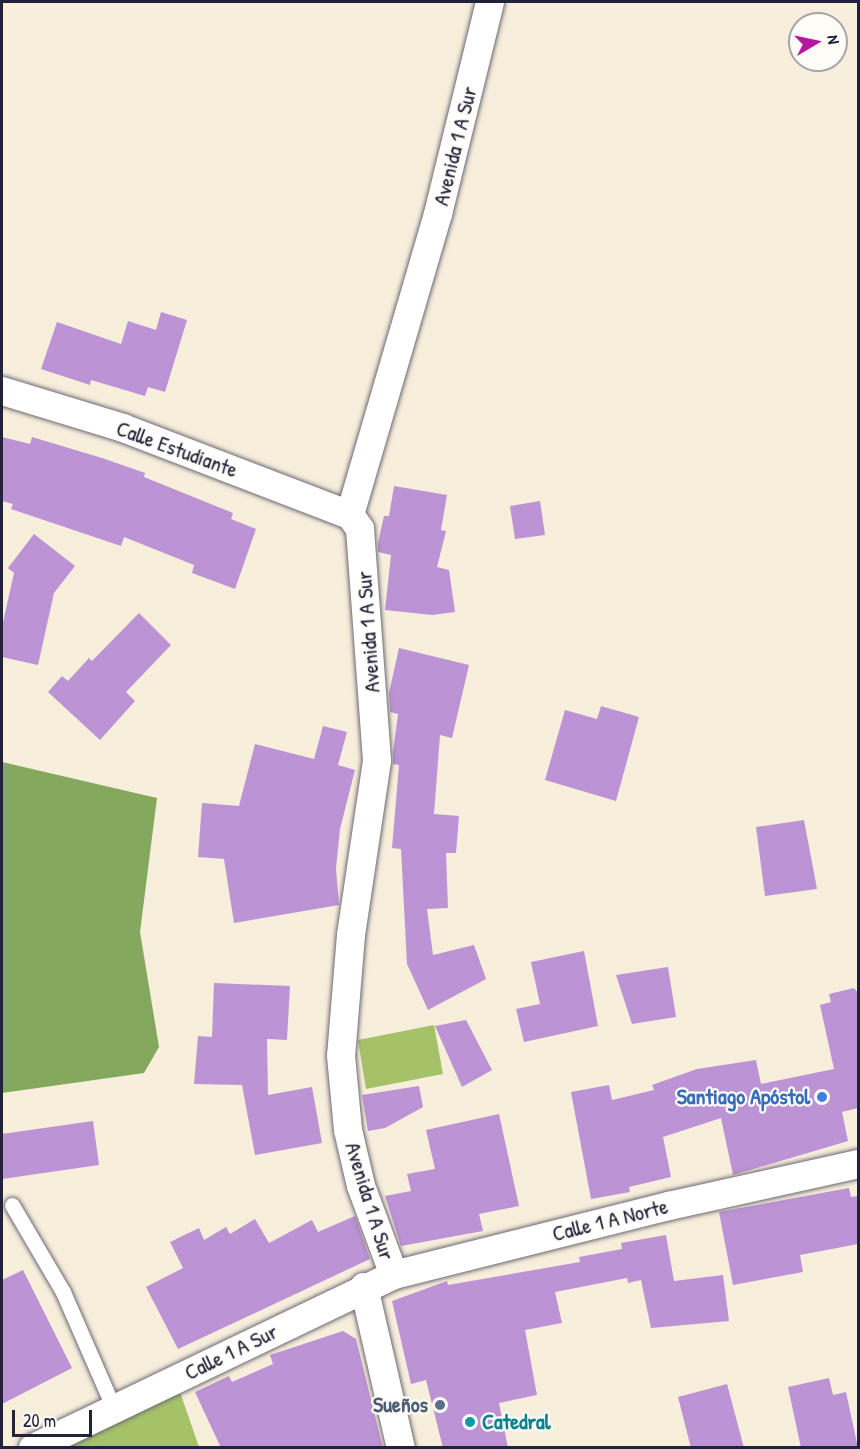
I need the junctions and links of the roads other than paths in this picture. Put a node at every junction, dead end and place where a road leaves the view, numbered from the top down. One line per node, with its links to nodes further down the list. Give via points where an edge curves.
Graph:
1 (490, 2): 3 (street, Avenida 1 A Sur, via 438,214)
2 (2, 391): 3 (street, Calle Estudiante, via 123,428)
3 (350, 515): 6 (street, Avenida 1 A Sur, via 360,529 377,761 351,934 341,1056 348,1130 361,1186)
4 (858, 1164): 6 (street, Calle 1 A Norte, via 669,1206)
5 (12, 1205): 8 (lane, via 63,1292)
6 (394, 1275): 7 (street, Calle 1 A Norte)
7 (364, 1287): 8 (street, Calle 1 A Sur); 10 (street, Avenida 1 A Sur)
8 (114, 1409): 9 (street, Calle 1 A Sur)
9 (33, 1448)
10 (401, 1448)

